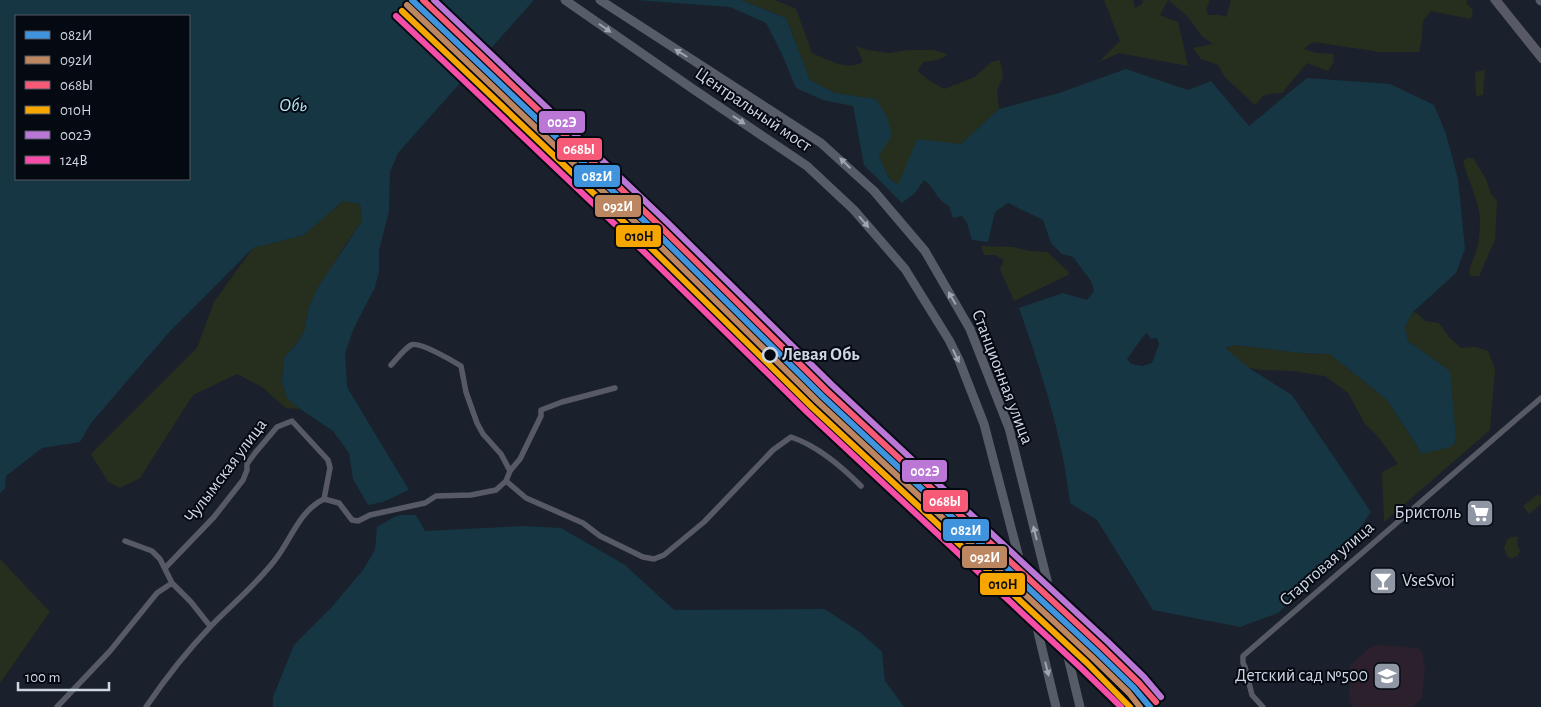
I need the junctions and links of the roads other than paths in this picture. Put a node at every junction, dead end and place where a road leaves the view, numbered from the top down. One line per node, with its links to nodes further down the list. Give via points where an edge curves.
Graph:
1 (565, 0): 8 (main road, Центральный мост, one-way to 8, via 807,166 854,210)
2 (600, 0): 7 (main road, Центральный мост, one-way to 2, via 874,192 821,143)
3 (1493, 0): 6 (street)
4 (1498, 0): 5 (street)
5 (1541, 53)
6 (1541, 60)
7 (925, 251): 19 (main road, Станционная улица, one-way to 7, via 1009,428 970,329)
8 (905, 269): 17 (main road, Станционная улица, one-way to 17, via 949,340 984,424)
9 (391, 365): 12 (street, via 416,344 461,366 477,423)
10 (615, 388): 12 (street, via 541,410 520,459)
11 (1541, 398): 28 (street, Стартовая улица, via 1243,656 1242,663 1252,694)
12 (510, 471): 13 (street)
13 (506, 481): 14 (street, via 526,498 583,523 600,536 634,553 654,559 664,555 704,522 773,450 791,437 815,448); 15 (street, via 496,490 436,496 425,503 370,515 358,521 352,520 339,503)
14 (861, 486)
15 (324, 499): 18 (street, Чулымская улица, via 330,468 328,460 292,421 283,423 255,453 247,464 243,480 214,517); 21 (street, via 314,504 302,518 275,560 241,598)
16 (125, 541): 18 (street, via 152,552)
17 (1020, 562)
18 (165, 568): 20 (street)
19 (1047, 580)
20 (172, 583): 21 (street); 24 (street, via 157,593 110,651)
21 (210, 626): 25 (street)
22 (1038, 632): 26 (main road, one-way to 26)
23 (1068, 657): 27 (main road)
24 (56, 707)
25 (146, 707)
26 (1056, 707)
27 (1080, 707)
28 (1263, 707)

